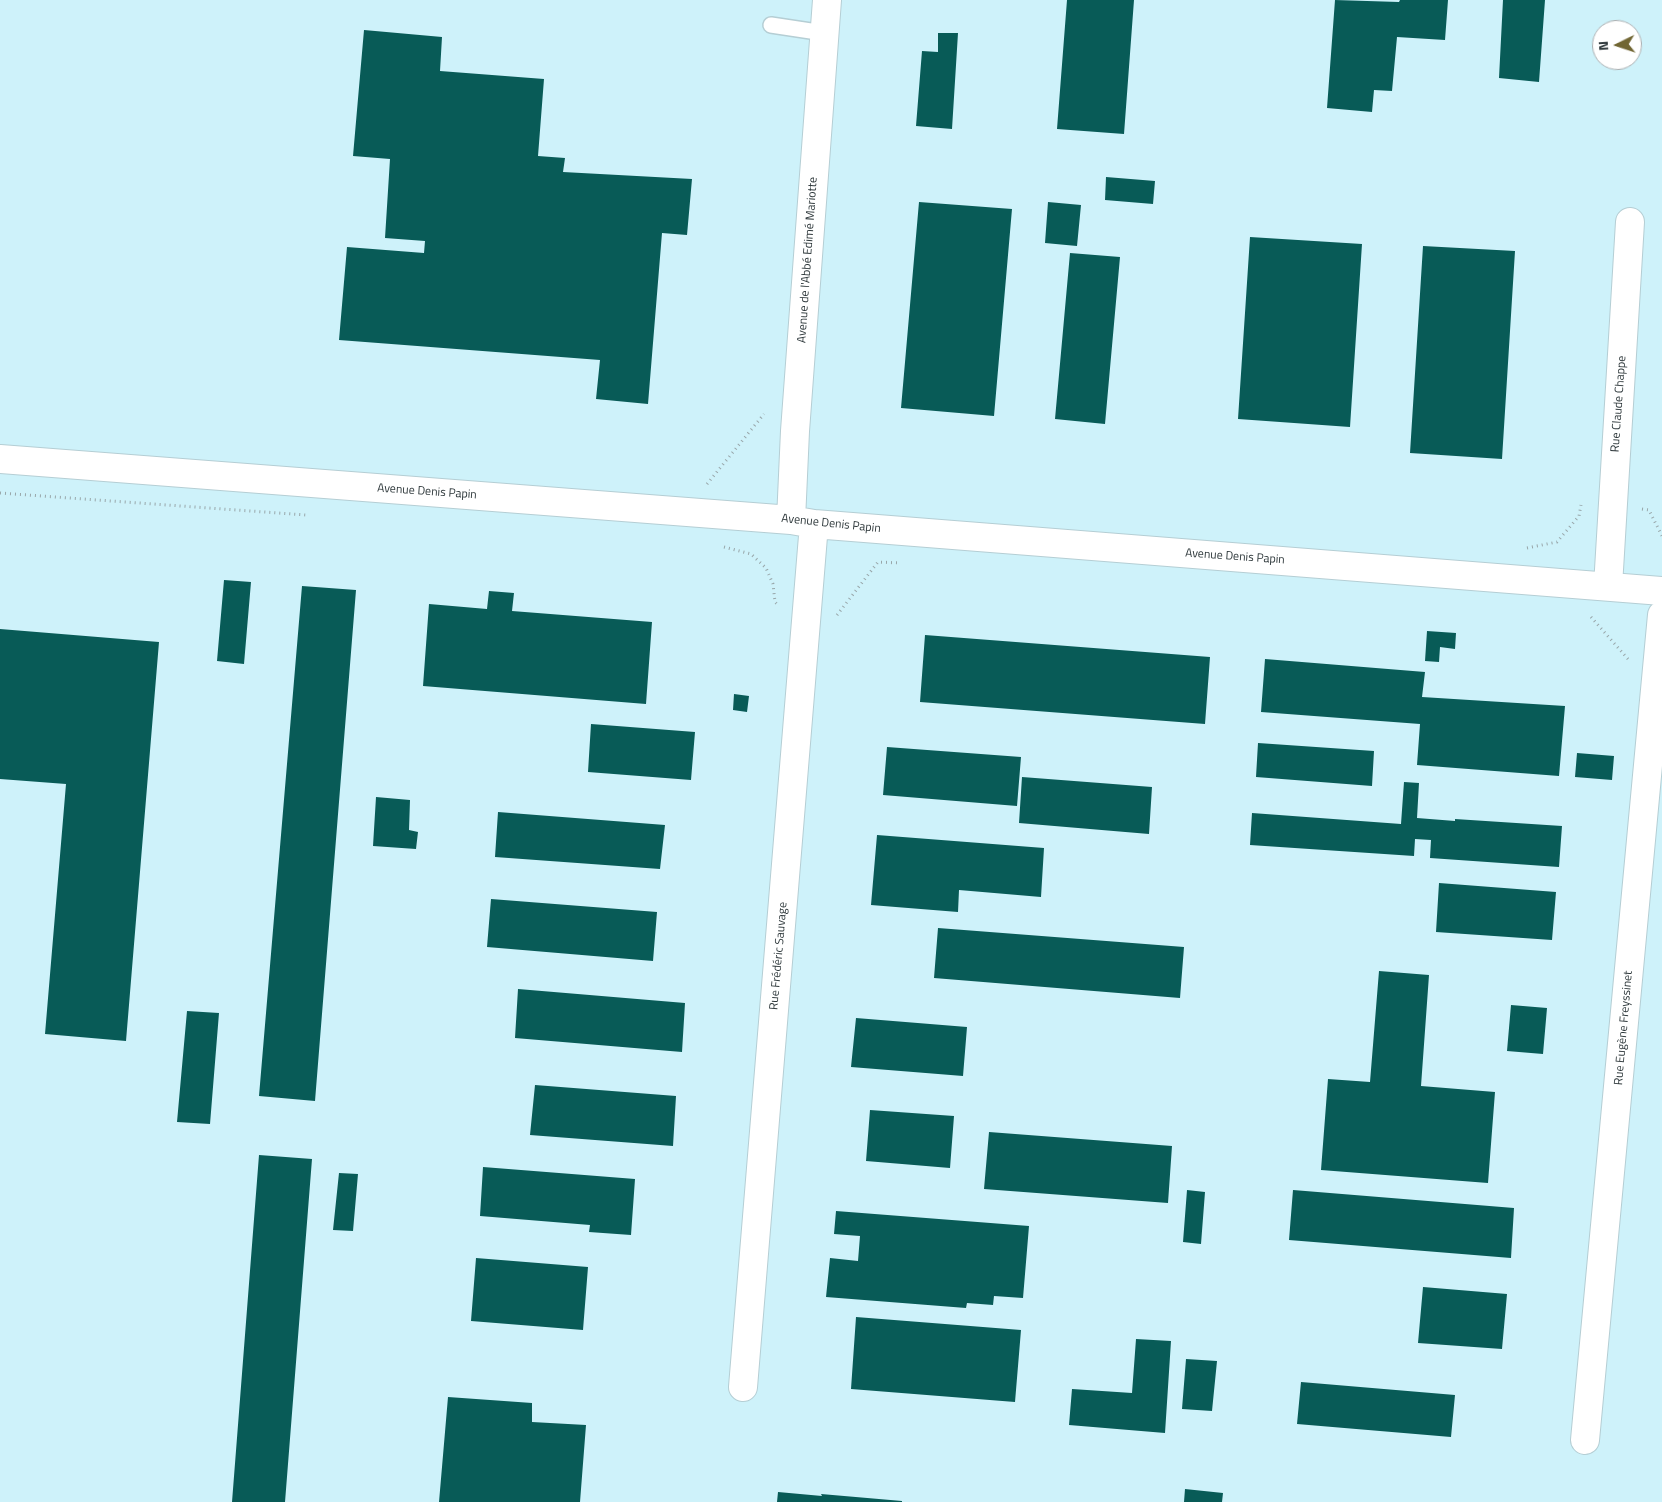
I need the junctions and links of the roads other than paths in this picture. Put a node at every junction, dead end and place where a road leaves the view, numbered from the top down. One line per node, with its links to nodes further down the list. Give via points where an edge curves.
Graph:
1 (826, 0): 3 (street, Avenue de l'Abbé Edimé Mariotte)
2 (771, 25): 3 (lane)
3 (824, 33): 6 (street, Avenue de l'Abbé Edimé Mariotte, via 796,431)
4 (1630, 222): 7 (street, Rue Claude Chappe)
5 (0, 459): 6 (street, Avenue Denis Papin)
6 (803, 522): 7 (street, Avenue Denis Papin); 10 (street, Rue Frédéric Sauvage)
7 (1608, 586): 8 (street, Avenue Denis Papin)
8 (1662, 591)
9 (1662, 615): 11 (street, Rue Eugène Freyssinet)
10 (743, 1387)
11 (1585, 1440)

